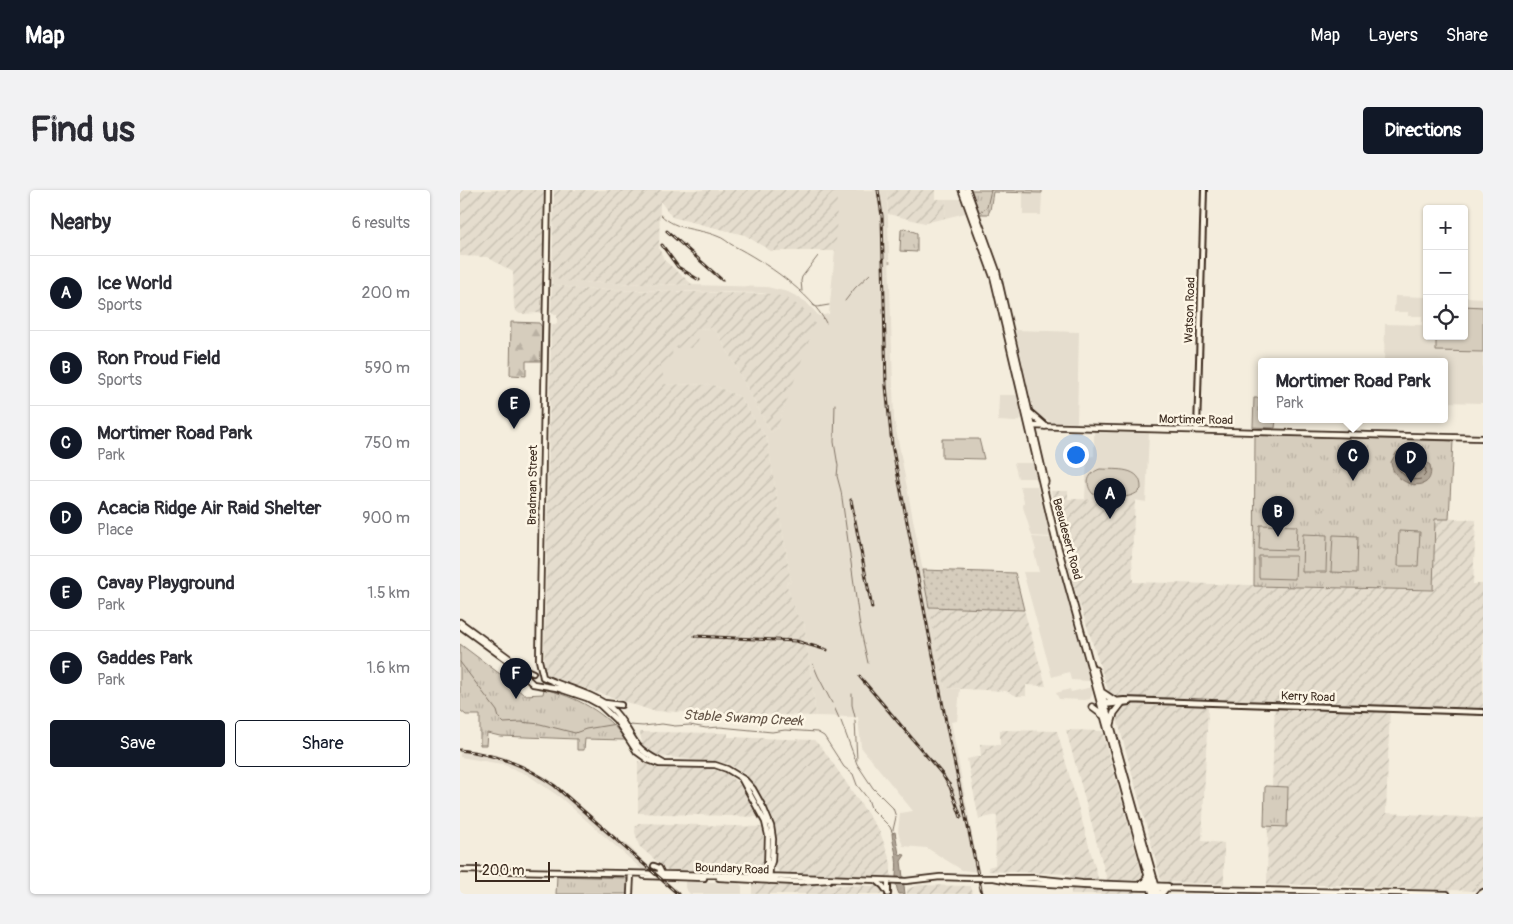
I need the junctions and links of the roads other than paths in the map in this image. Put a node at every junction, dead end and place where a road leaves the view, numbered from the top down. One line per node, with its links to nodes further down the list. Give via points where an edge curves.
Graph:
1 (548, 190): 13 (main road, Bradman Street)
2 (962, 190): 6 (highway, Beaudesert Road, via 992,271)
3 (967, 190): 5 (highway, Beaudesert Road, via 996,270)
4 (1204, 190): 8 (street, Watson Road)
5 (1030, 413): 6 (highway, Beaudesert Road); 7 (highway)
6 (1031, 426): 7 (main road, Mortimer Road); 10 (highway, Beaudesert Road); 18 (highway, Beaudesert Road, via 1055,537)
7 (1046, 426): 8 (main road, Mortimer Road); 10 (highway)
8 (1197, 430): 9 (main road, Mortimer Road)
9 (1483, 438)
10 (1036, 439): 18 (highway, Beaudesert Road)
11 (460, 622): 14 (main road)
12 (460, 626): 16 (main road)
13 (539, 660): 14 (main road, Bradman Street); 15 (main road, Bradman Street)
14 (534, 673): 15 (main road); 16 (main road)
15 (542, 676): 17 (main road); 20 (main road)
16 (530, 680): 17 (main road, via 535,685)
17 (539, 684): 26 (main road, via 600,705)
18 (1099, 692): 19 (highway); 22 (highway, Beaudesert Road); 24 (highway, via 1091,705)
19 (1118, 702): 22 (street, Kerry Road); 23 (street, Kerry Road); 25 (highway)
20 (604, 703): 21 (main road); 26 (main road, via 620,717)
21 (621, 704)
22 (1103, 704): 24 (highway, Beaudesert Road); 25 (highway, Beaudesert Road)
23 (1483, 712)
24 (1104, 716): 36 (highway, Beaudesert Road)
25 (1111, 725): 44 (highway, Beaudesert Road)
26 (640, 752): 27 (main road, via 658,764 715,765 727,769 753,789)
27 (768, 822): 28 (main road, via 772,834); 31 (main road)
28 (772, 861): 35 (main road); 37 (main road)
29 (654, 866): 33 (main road)
30 (460, 870): 32 (main road, Boundary Road)
31 (767, 870): 34 (main road); 37 (main road)
32 (630, 874): 33 (main road, Boundary Road); 37 (main road, Boundary Road, via 668,878); 45 (main road)
33 (662, 874): 34 (main road, Boundary Road)
34 (755, 876): 37 (main road, Boundary Road)
35 (778, 877): 37 (main road, Boundary Road); 39 (main road, Boundary Road)
36 (1148, 877): 42 (highway); 44 (highway, Beaudesert Road)
37 (768, 878): 39 (main road, Boundary Road, via 804,882)
38 (994, 878): 41 (main road, Boundary Road, bridge, via 940,877); 42 (main road, Boundary Road); 44 (main road, Boundary Road, via 1014,882)
39 (832, 880): 40 (main road, Boundary Road)
40 (876, 880): 41 (main road, Boundary Road); 46 (street)
41 (891, 881): 46 (street)
42 (1139, 885): 44 (main road, Boundary Road)
43 (1174, 888): 44 (main road, Boundary Road); 44 (main road, Boundary Road); 47 (main road, Boundary Road)
44 (1156, 890)
45 (630, 894)
46 (888, 894)
47 (1447, 894)

